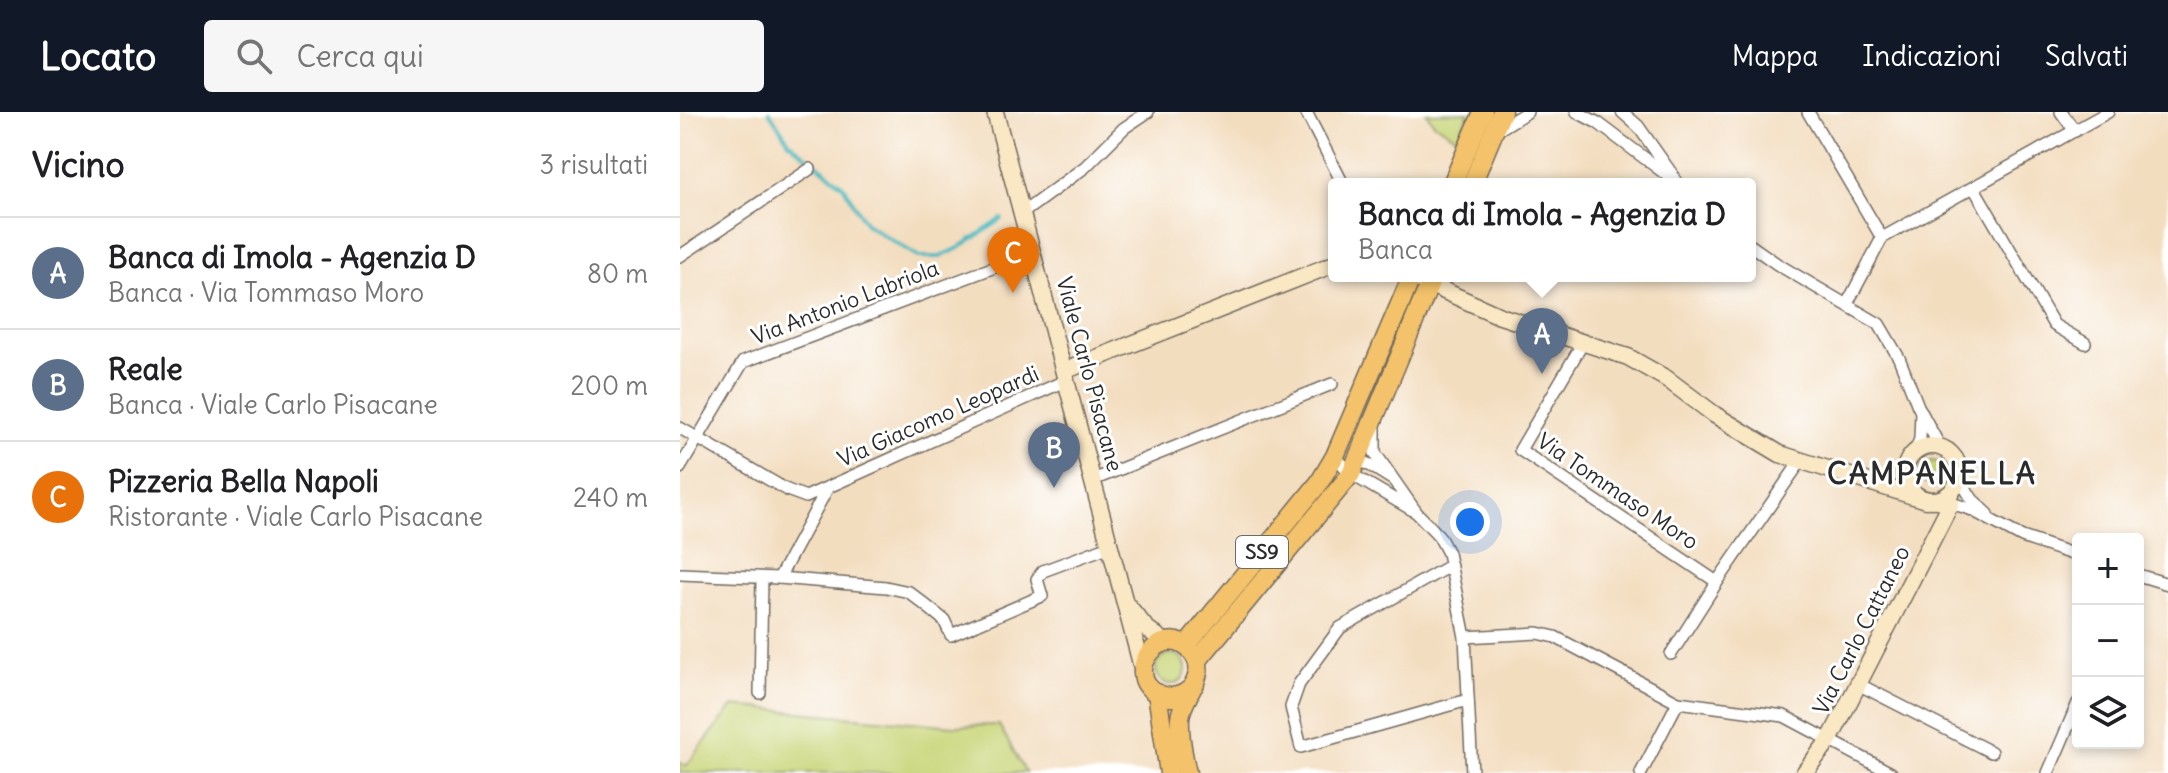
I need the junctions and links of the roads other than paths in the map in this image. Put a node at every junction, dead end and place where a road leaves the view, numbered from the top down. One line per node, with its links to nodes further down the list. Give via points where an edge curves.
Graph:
1 (995, 112): 21 (street, Viale Carlo Pisacane)
2 (1148, 112): 21 (street)
3 (1306, 112): 15 (street)
4 (1483, 112): 16 (main road)
5 (1502, 112): 13 (main road)
6 (1527, 112): 13 (street)
7 (1577, 112): 18 (street)
8 (1622, 112): 19 (street)
9 (1808, 112): 22 (street)
10 (2061, 112): 12 (street)
11 (2108, 112): 12 (street)
12 (2075, 131): 20 (street)
13 (1492, 134): 17 (main road)
14 (810, 169): 25 (street)
15 (1340, 178)
16 (1455, 178)
17 (1474, 178)
18 (1671, 178)
19 (1675, 178)
20 (1974, 188): 22 (street); 32 (street, via 2054,325)
21 (1021, 214): 24 (street, Viale Carlo Pisacane)
22 (1882, 238): 30 (street)
23 (1756, 249): 30 (street)
24 (1032, 253): 33 (street, Viale Carlo Pisacane); 38 (street, Via Antonio Labriola, via 743,362)
25 (680, 256)
26 (1328, 267): 33 (street)
27 (1409, 282): 40 (main road, SS9)
28 (1431, 282): 36 (main road, SS9)
29 (1436, 282): 31 (street, via 1500,316)
30 (1847, 304): 35 (street, via 1887,334)
31 (1584, 341): 42 (street, via 1628,357 1763,446); 61 (street, Via Tommaso Moro, via 1520,450)
32 (2085, 343)
33 (1066, 376): 46 (street, Viale Carlo Pisacane); 49 (street, Via Giacomo Leopardi)
34 (1332, 384): 46 (street)
35 (1921, 411): 39 (street); 41 (street, via 1920,439)
36 (1377, 412): 43 (main road, SS9); 48 (street, via 1375,453)
37 (680, 428): 38 (street, Via Giacomo Leopardi)
38 (698, 438): 44 (street, Via Antonio Labriola); 49 (street, Via Giacomo Leopardi, via 787,490 806,497)
39 (1940, 447): 41 (street, via 1922,448); 45 (street, via 1953,456)
40 (1335, 456): 43 (street); 65 (main road, SS9)
41 (1911, 458): 47 (street, via 1894,475); 50 (street, via 1906,481 1917,496)
42 (1800, 462): 47 (street); 61 (street)
43 (1354, 467): 48 (street); 51 (street); 65 (main road, SS9)
44 (680, 468)
45 (1959, 478): 50 (street, Via Carlo Cattaneo, via 1952,492); 52 (street)
46 (1093, 480): 53 (street, Viale Carlo Pisacane)
47 (1860, 480): 50 (street)
48 (1395, 482): 51 (street)
49 (827, 489): 58 (street, Via Giacomo Leopardi)
50 (1938, 501): 52 (street); 69 (street, Via Carlo Cattaneo)
51 (1416, 512): 55 (street, via 1439,536)
52 (1997, 523): 54 (street)
53 (1110, 546): 58 (street, via 1043,571 1037,579 1042,596 951,635 944,620 909,592); 62 (street, Viale Carlo Pisacane)
54 (2072, 554)
55 (1451, 565): 63 (street); 72 (street, via 1340,628 1299,684 1291,707 1301,747)
56 (680, 574): 59 (street)
57 (2144, 576): 60 (street)
58 (779, 578): 59 (street)
59 (762, 579): 70 (street)
60 (2167, 581)
61 (1717, 582): 66 (street)
62 (1125, 602): 64 (street, Viale Carlo Pisacane); 67 (street, Viale Carlo Pisacane)
63 (1465, 637): 72 (street); 73 (street, via 1555,637)
64 (1165, 642): 65 (main road, via 1179,643); 67 (main road, via 1145,658)
65 (1192, 653): 68 (main road, via 1199,668)
66 (1671, 654)
67 (1144, 676): 71 (main road, Viale Carlo Pisacane)
68 (1195, 684): 71 (main road, via 1182,695); 78 (main road, via 1180,715)
69 (1858, 684): 75 (street, Via Carlo Cattaneo); 76 (street)
70 (760, 693)
71 (1157, 693): 77 (main road, Viale Carlo Pisacane)
72 (1468, 700): 79 (street)
73 (1678, 702): 75 (street, via 1775,713); 80 (street)
74 (2072, 717): 83 (street)
75 (1830, 739): 81 (street, Via Carlo Cattaneo); 82 (street)
76 (1991, 752)
77 (1170, 768)
78 (1187, 773)
79 (1472, 773)
80 (1641, 773)
81 (1804, 773)
82 (1891, 773)
83 (2048, 773)

